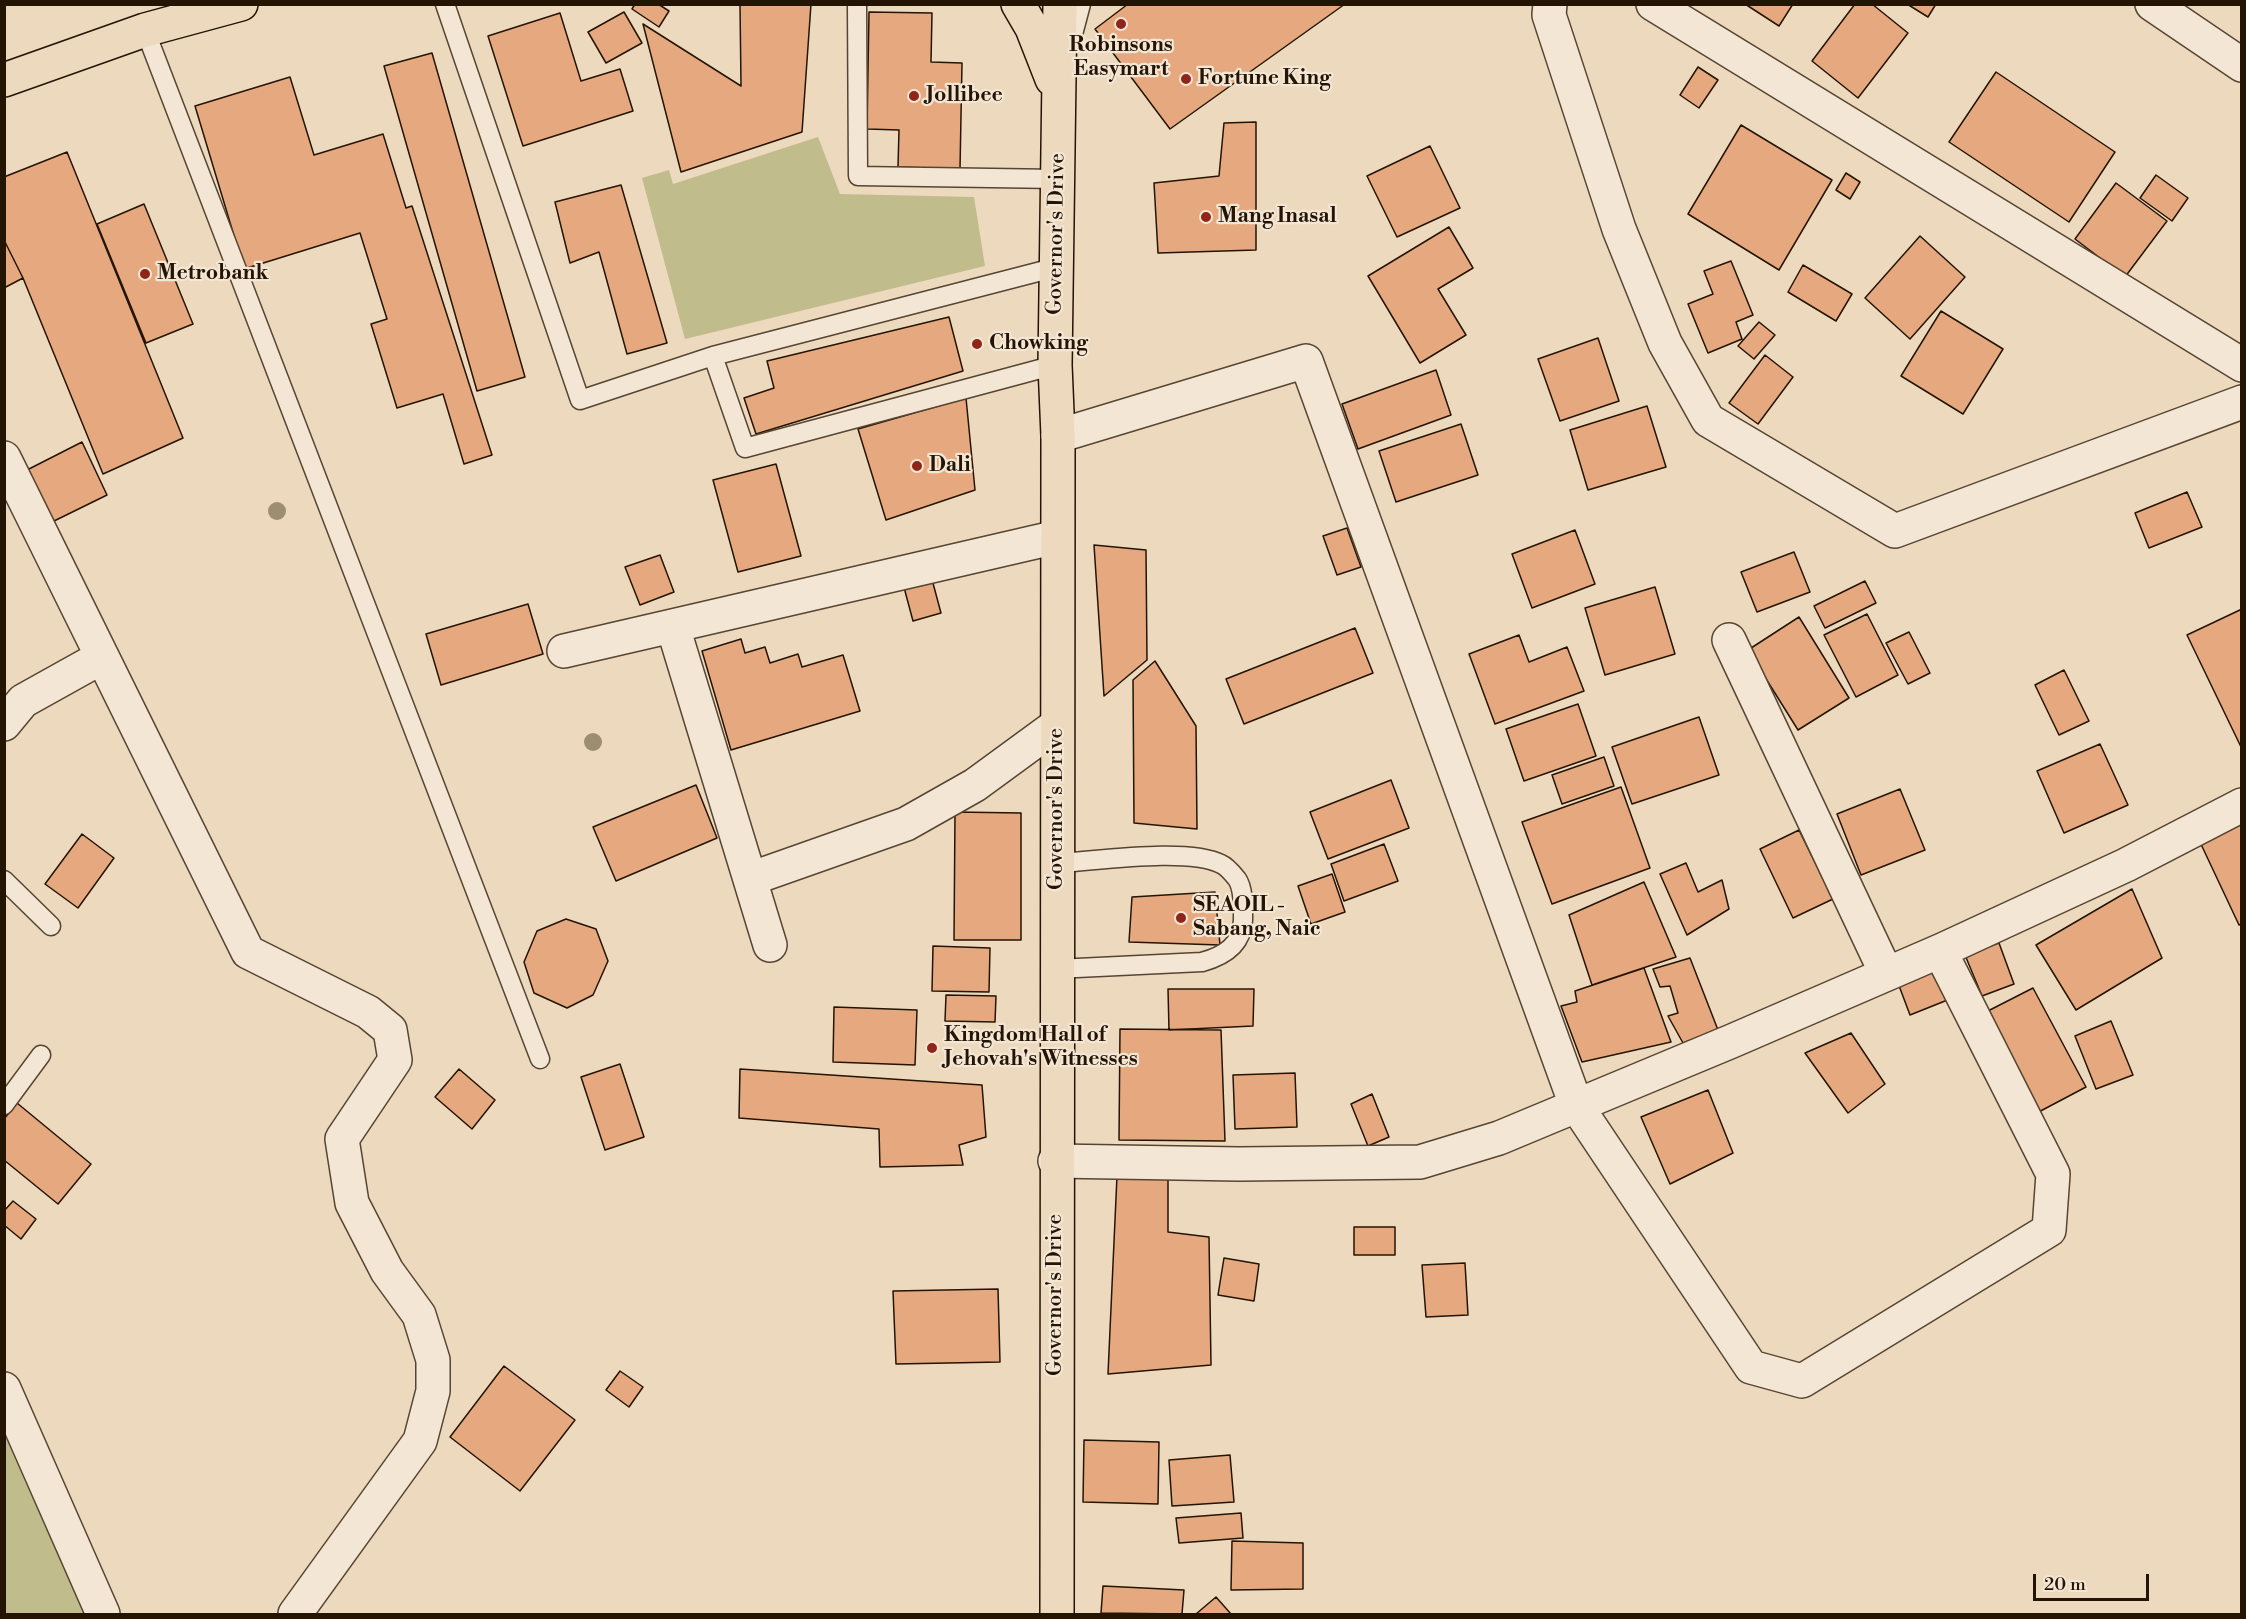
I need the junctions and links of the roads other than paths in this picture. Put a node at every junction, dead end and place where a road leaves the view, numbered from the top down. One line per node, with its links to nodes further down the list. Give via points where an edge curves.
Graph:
1 (241, 4): 10 (main road)
2 (445, 4): 16 (lane, via 580,400)
3 (857, 4): 14 (lane, via 858,176)
4 (1018, 4): 13 (main road, via 1043,53)
5 (1060, 4): 13 (main road, Governor's Drive)
6 (1081, 4): 13 (lane)
7 (1550, 4): 19 (street, via 1550,15 1619,229 1665,343 1708,420 1895,531)
8 (1653, 4): 18 (street)
9 (2152, 4): 11 (street)
10 (145, 30): 12 (main road); 39 (lane)
11 (2241, 65)
12 (4, 80)
13 (1058, 99): 14 (main road, Governor's Drive)
14 (1058, 179): 15 (main road, Governor's Drive)
15 (1057, 267): 16 (lane); 17 (main road, Governor's Drive)
16 (713, 356): 17 (lane, via 745,448)
17 (1055, 365): 20 (main road, Governor's Drive)
18 (2241, 365)
19 (2241, 402)
20 (1058, 436): 22 (main road, Governor's Drive); 41 (street, via 1305,361)
21 (4, 458): 26 (street)
22 (1057, 537): 23 (street); 28 (main road, Governor's Drive)
23 (673, 627): 25 (street); 31 (street)
24 (1729, 640): 37 (street)
25 (564, 651)
26 (102, 657): 27 (street, via 23,700); 45 (street, via 248,952 368,1012 390,1030 395,1060 342,1139 352,1203 387,1271 419,1315 433,1360 433,1390 420,1441)
27 (4, 724)
28 (1057, 725): 30 (main road, Governor's Drive); 31 (street, via 975,785 906,824)
29 (2241, 805): 35 (street, via 2126,865)
30 (1057, 863): 36 (main road, Governor's Drive); 36 (lane, via 1196,857 1222,864 1239,881 1243,904 1242,927 1234,946 1221,956 1184,963)
31 (750, 879): 34 (street)
32 (4, 880): 33 (lane)
33 (51, 926)
34 (770, 945)
35 (1940, 951): 37 (street); 41 (street, via 2053,1174 2049,1230 1802,1381 1751,1367)
36 (1056, 969): 42 (main road, Governor's Drive)
37 (1886, 973): 41 (street)
38 (41, 1055): 40 (lane)
39 (540, 1059)
40 (4, 1105)
41 (1576, 1105): 42 (street, via 1499,1138 1420,1162)
42 (1055, 1161): 46 (main road, Governor's Drive)
43 (4, 1389): 44 (street)
44 (103, 1614)
45 (295, 1614)
46 (1057, 1614)

